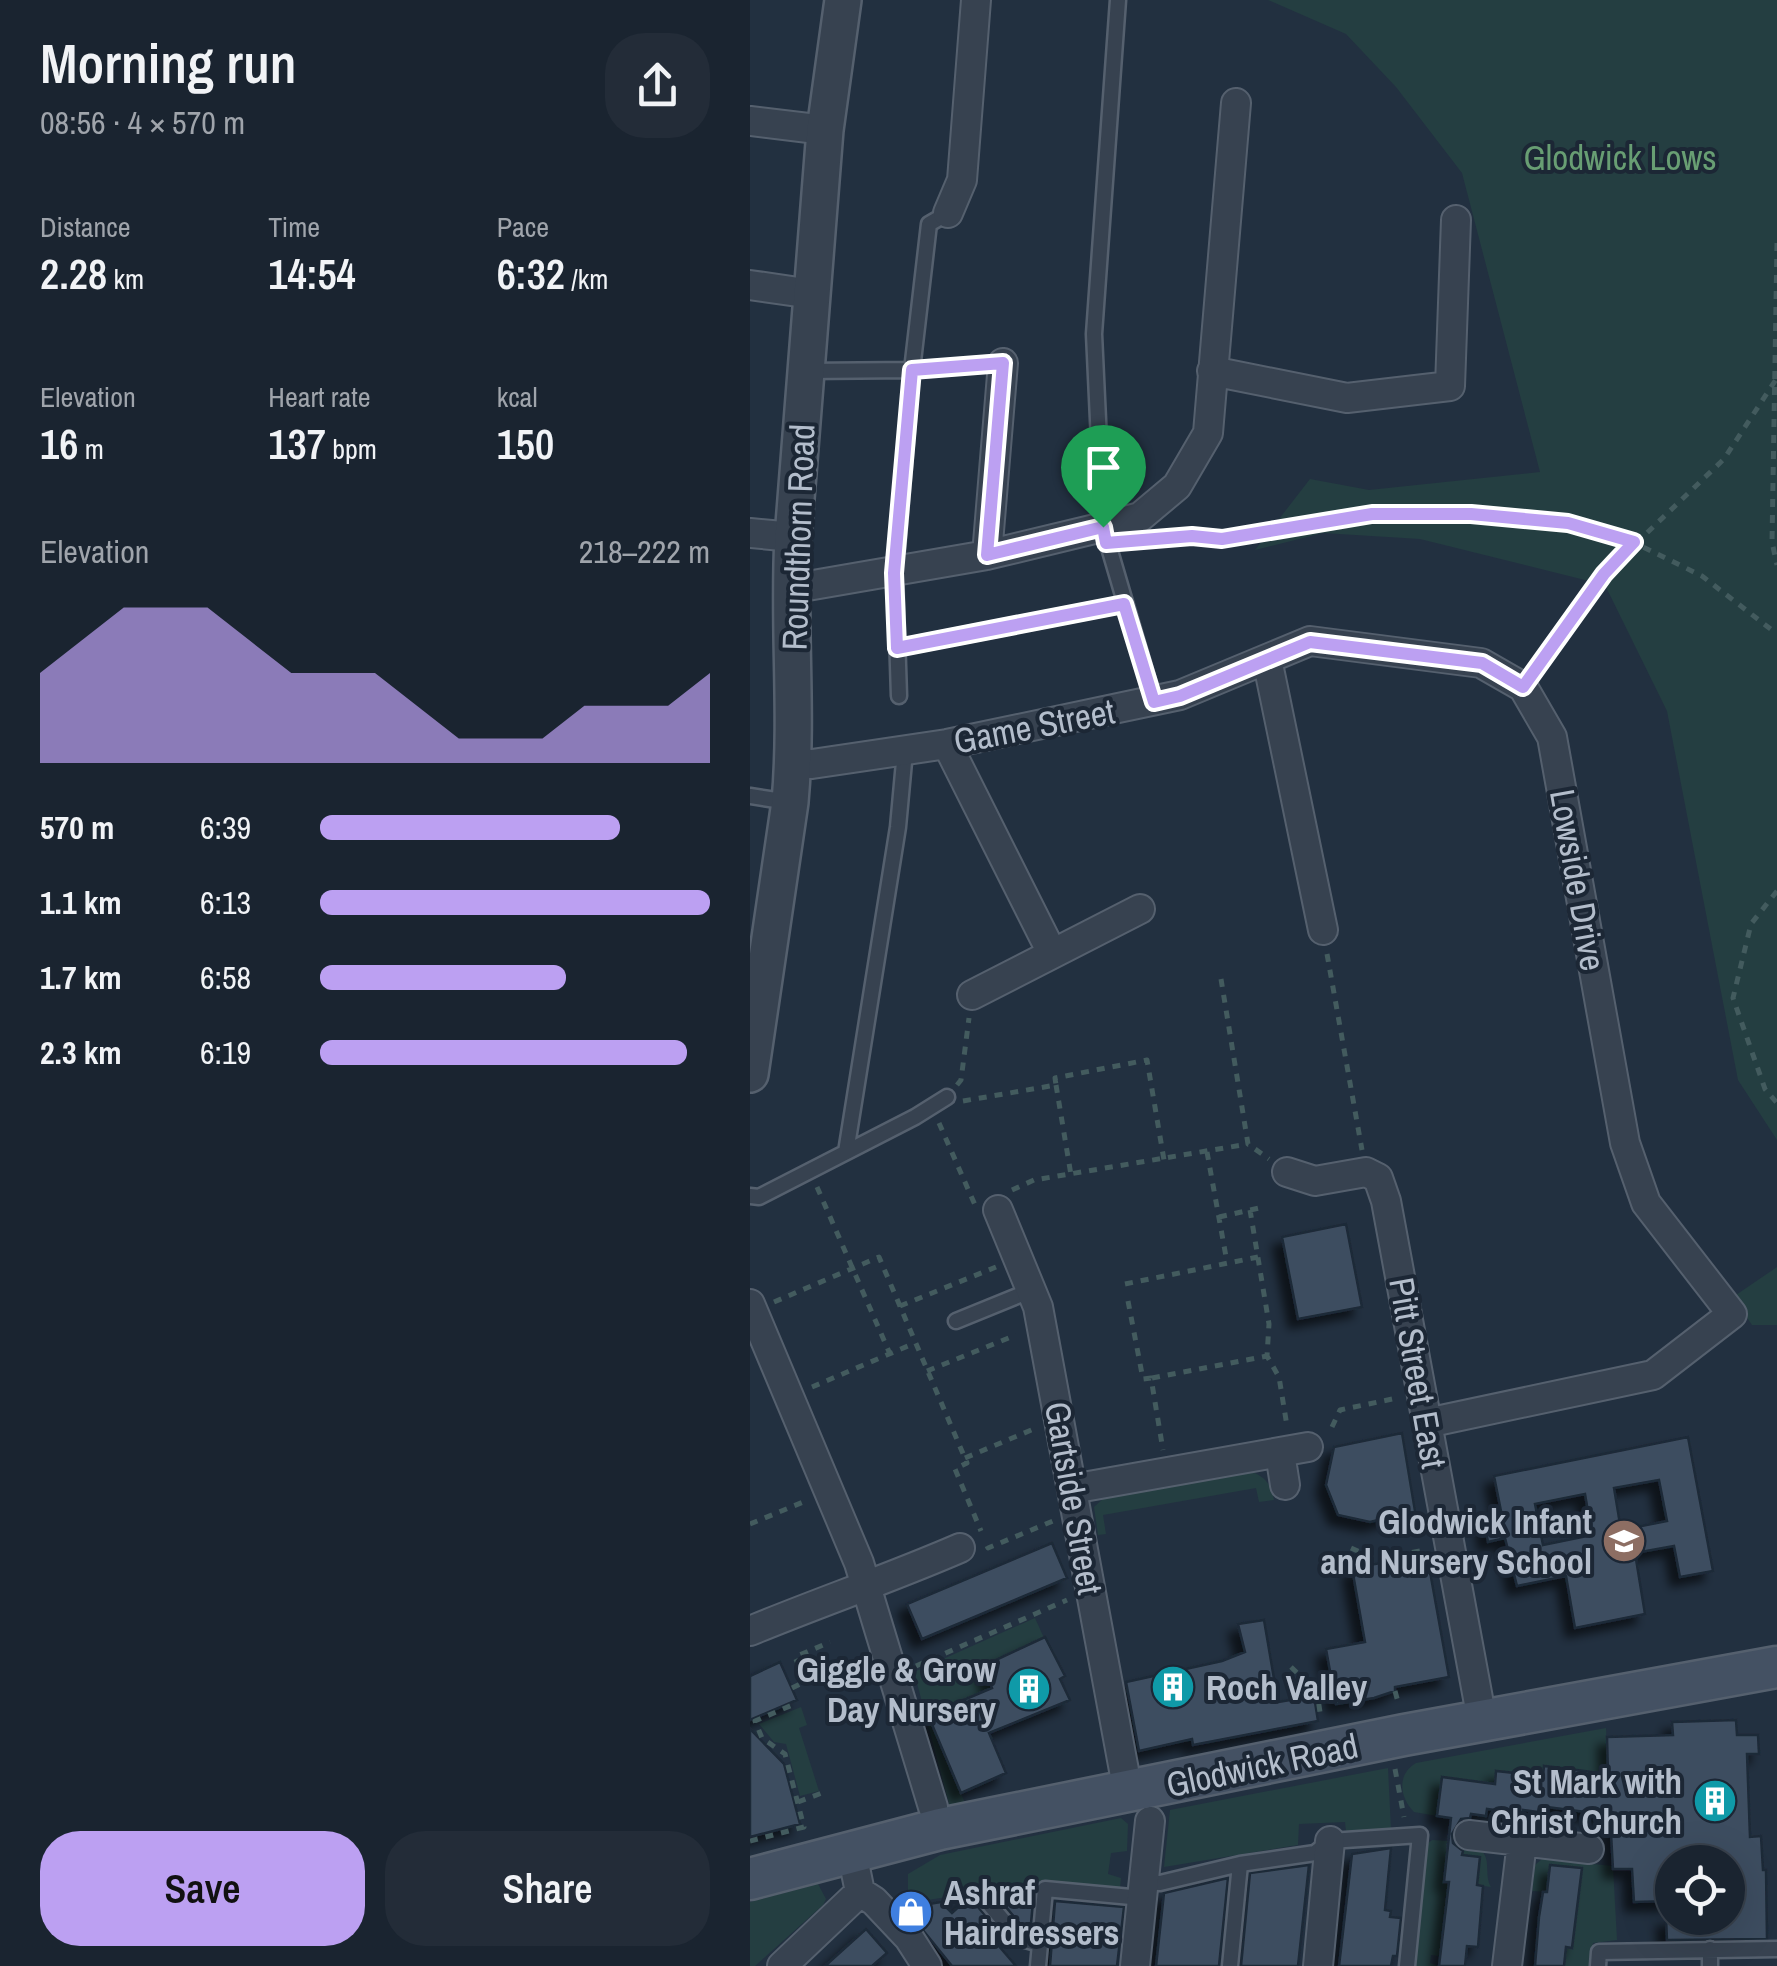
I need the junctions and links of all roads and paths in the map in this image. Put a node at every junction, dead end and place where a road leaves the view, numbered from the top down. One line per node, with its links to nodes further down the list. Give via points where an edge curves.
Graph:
1 (844, 0): 6 (street, Roundthorn Road)
2 (976, 0): 7 (street, via 962,180)
3 (1118, 0): 18 (lane, via 1094,334)
4 (1236, 103): 15 (street)
5 (750, 121): 6 (street)
6 (825, 130): 11 (street, Roundthorn Road)
7 (948, 213): 13 (lane, via 929,224)
8 (1456, 220): 15 (street, via 1450,386 1347,398)
9 (1777, 243): 16 (path)
10 (750, 285): 11 (street)
11 (812, 294): 14 (street, Roundthorn Road)
12 (1003, 363): 13 (lane); 21 (street)
13 (912, 370): 14 (lane); 23 (lane)
14 (806, 371): 19 (street, Roundthorn Road)
15 (1212, 371): 18 (street, via 1208,433 1177,486 1140,517)
16 (1776, 380): 20 (path, via 1724,460); 22 (path)
17 (750, 534): 19 (street)
18 (1104, 535): 20 (path, via 1222,539 1372,514 1471,514 1568,523); 21 (street); 25 (lane)
19 (793, 537): 24 (street, Roundthorn Road)
20 (1634, 542): 26 (path, via 1702,576); 29 (path)
21 (987, 555): 23 (street)
22 (1777, 566)
23 (894, 573): 24 (street); 27 (lane)
24 (790, 588): 34 (street, Roundthorn Road)
25 (1124, 604): 27 (lane); 31 (lane)
26 (1777, 634)
27 (897, 648): 30 (lane)
28 (1267, 659): 29 (street, via 1310,642 1334,643 1482,663); 31 (street, Game Street); 39 (street)
29 (1523, 687): 78 (street, Lowside Drive, via 1552,736 1625,1144 1646,1203 1732,1314 1654,1374)
30 (899, 696)
31 (1154, 702): 32 (street, Game Street)
32 (947, 744): 33 (street, Game Street); 40 (street)
33 (905, 750): 34 (street, Game Street); 47 (lane)
34 (794, 762): 36 (street, Roundthorn Road)
35 (750, 796): 36 (lane)
36 (790, 802): 43 (street, Roundthorn Road)
37 (1777, 891): 46 (path, via 1751,924 1733,998 1765,1089)
38 (1140, 909): 40 (street)
39 (1323, 930): 52 (path)
40 (1052, 953): 42 (street)
41 (1221, 979): 48 (path, via 1248,1144)
42 (972, 994)
43 (750, 1074)
44 (1056, 1085): 45 (path); 49 (path, via 1054,1078 1147,1060); 53 (path)
45 (948, 1102): 47 (lane)
46 (1777, 1103)
47 (846, 1152): 50 (lane)
48 (1207, 1152): 49 (path); 58 (path)
49 (1164, 1160): 53 (path)
50 (810, 1170): 54 (lane); 62 (path)
51 (1288, 1172): 52 (street, via 1315,1181)
52 (1366, 1172): 78 (street, Pitt Street East, via 1378,1178 1386,1201)
53 (1071, 1175): 55 (path, via 1034,1180)
54 (750, 1196)
55 (992, 1202): 64 (street, Gartside Street)
56 (1259, 1208): 57 (path)
57 (1250, 1210): 58 (path); 59 (path)
58 (1219, 1217): 60 (path)
59 (1258, 1257): 60 (path); 72 (path, via 1270,1324)
60 (1227, 1263): 63 (path)
61 (1003, 1264): 67 (path)
62 (853, 1268): 66 (path); 67 (path, via 879,1257); 71 (path)
63 (1125, 1284)
64 (1032, 1290): 68 (lane); 84 (street, Gartside Street)
65 (1128, 1301): 74 (path, via 1143,1380)
66 (757, 1305): 85 (street)
67 (900, 1306): 70 (path)
68 (956, 1322)
69 (1028, 1330): 73 (path)
70 (915, 1343): 71 (path); 73 (path)
71 (890, 1354): 75 (path)
72 (1267, 1356): 74 (path); 80 (path, via 1279,1377)
73 (927, 1371): 81 (path)
74 (1151, 1378): 82 (path)
75 (801, 1392)
76 (1406, 1396): 79 (path, via 1340,1410)
77 (1045, 1424): 81 (path)
78 (1426, 1424): 102 (street, Pitt Street East)
79 (1332, 1427)
80 (1292, 1445): 83 (street); 84 (street)
81 (964, 1458): 86 (path, via 967,1464 954,1469 988,1548)
82 (1164, 1458)
83 (1286, 1484)
84 (1072, 1489): 108 (street, Gartside Street)
85 (830, 1492): 87 (path); 91 (street)
86 (1061, 1518)
87 (750, 1524)
88 (960, 1548): 91 (street)
89 (1351, 1548): 90 (path, via 1375,1559)
90 (1433, 1548)
91 (864, 1584): 93 (street); 107 (street)
92 (1077, 1596): 97 (path)
93 (750, 1631)
94 (830, 1642): 98 (path, via 796,1657 806,1681)
95 (1291, 1667): 103 (path, via 1317,1692)
96 (1777, 1667): 102 (main road, Glodwick Road)
97 (904, 1671)
98 (792, 1688)
99 (1396, 1691): 100 (path)
100 (1398, 1702)
101 (797, 1703): 106 (path, via 755,1722 762,1738 785,1754)
102 (1482, 1720): 108 (main road, Glodwick Road)
103 (1322, 1727)
104 (1394, 1760): 109 (path, via 1403,1816)
105 (827, 1791): 106 (path)
106 (798, 1802): 112 (path, via 804,1827)
107 (932, 1807)
108 (1139, 1807): 115 (main road, Glodwick Road, via 940,1829); 118 (street, Gartside Street)
109 (1420, 1823)
110 (1468, 1835): 113 (street)
111 (1330, 1841): 116 (lane, via 1314,1853); 129 (street); 130 (lane, via 1420,1835)
112 (750, 1842)
113 (1522, 1842): 114 (street); 131 (street)
114 (1590, 1850)
115 (852, 1853): 117 (main road, Glodwick Road); 119 (street)
116 (1240, 1864): 118 (lane); 128 (lane)
117 (750, 1878)
118 (1142, 1890): 121 (lane, via 1045,1889); 127 (street, Gartside Street)
119 (860, 1892): 124 (street, via 909,1938); 125 (street)
120 (985, 1898): 121 (lane, via 1018,1938)
121 (1040, 1944): 126 (lane)
122 (1710, 1949): 123 (lane); 132 (lane, via 1599,1952); 133 (lane)
123 (1777, 1949)
124 (917, 1963)
125 (782, 1966)
126 (1038, 1966)
127 (1135, 1966)
128 (1230, 1966)
129 (1318, 1966)
130 (1406, 1966)
131 (1508, 1966)
132 (1598, 1966)
133 (1710, 1966)

